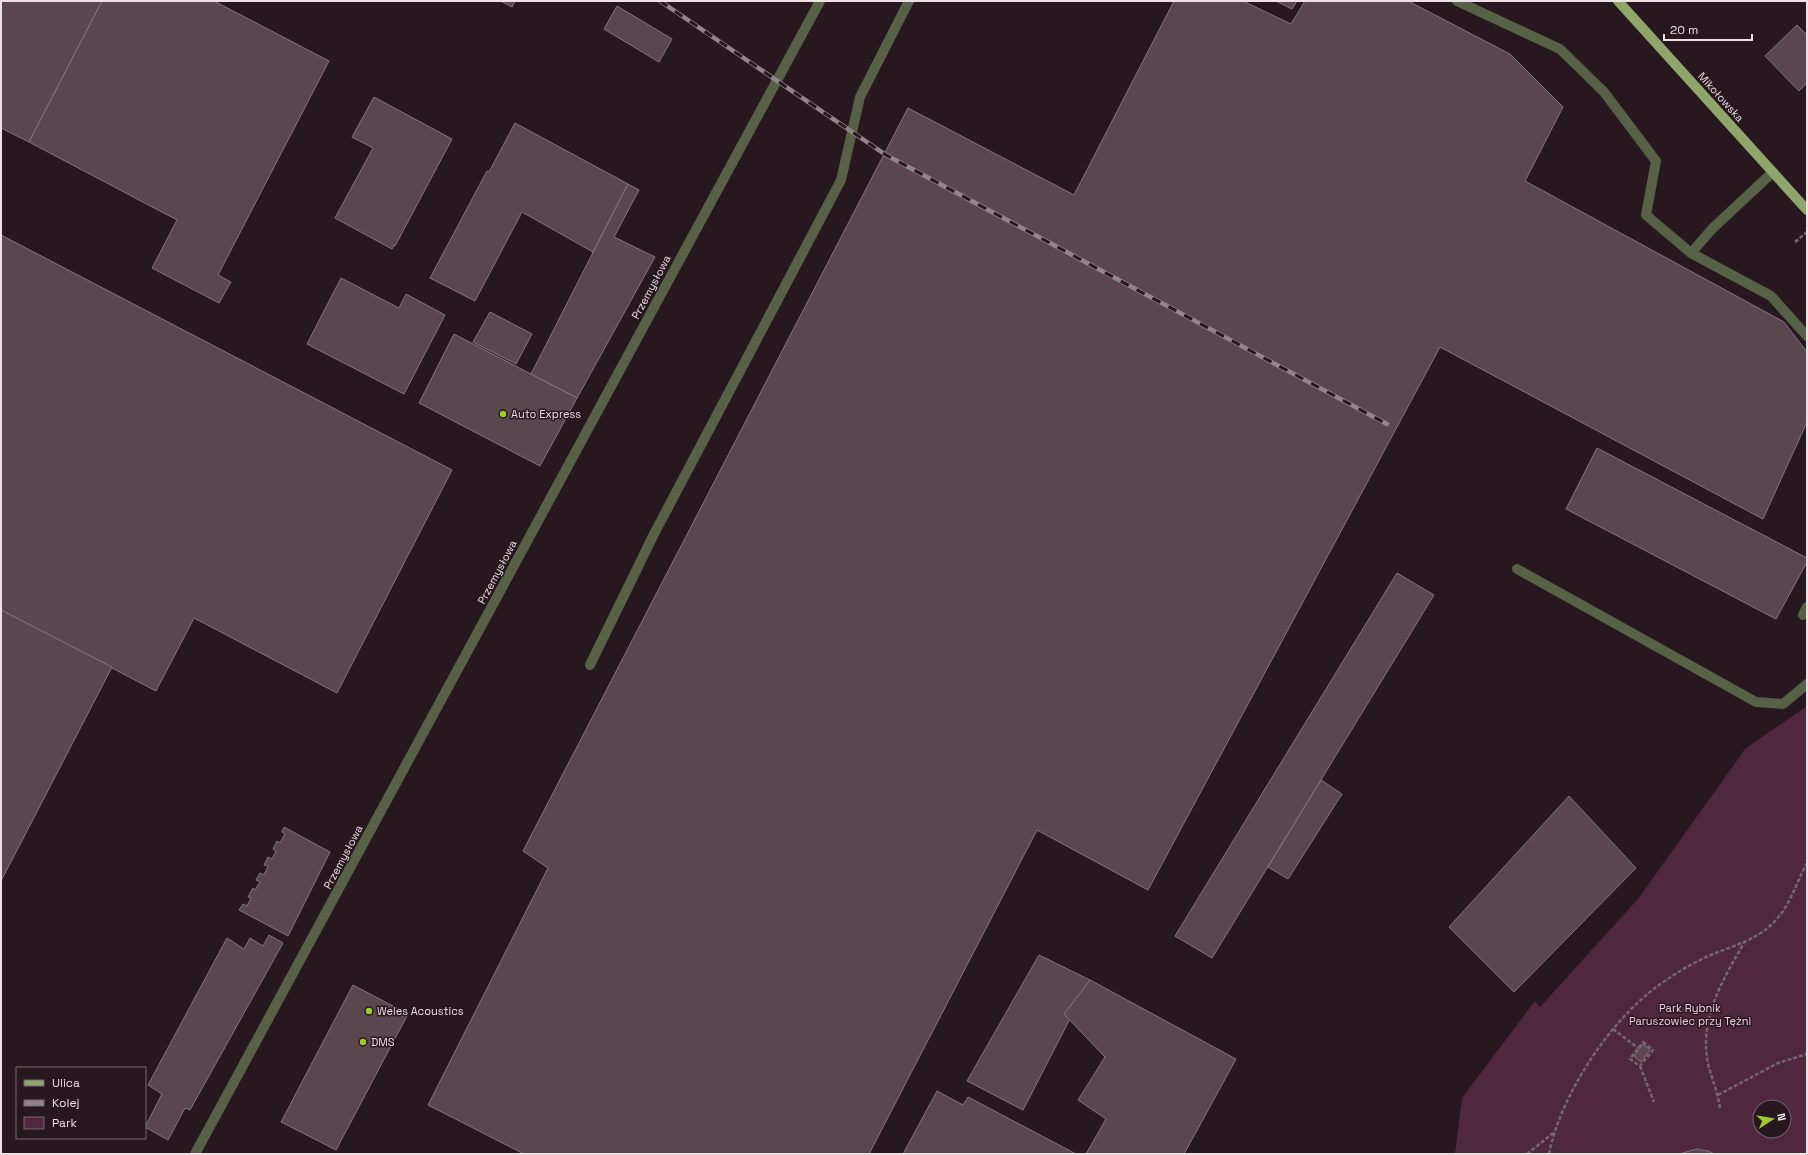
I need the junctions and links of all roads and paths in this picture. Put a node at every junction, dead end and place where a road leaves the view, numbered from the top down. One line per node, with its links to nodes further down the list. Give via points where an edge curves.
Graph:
1 (820, 1): 24 (street, Przemysłowa)
2 (909, 1): 12 (street, via 860,98 842,180 654,534)
3 (1457, 1): 9 (street, via 1560,49 1604,92 1656,161 1646,215)
4 (1618, 1): 5 (main road, Mikołowska)
5 (1773, 172): 6 (main road, Mikołowska); 9 (street, via 1712,229)
6 (1807, 210)
7 (1807, 232): 8 (path)
8 (1795, 242)
9 (1691, 253): 10 (street, via 1771,296)
10 (1807, 336)
11 (1517, 569): 13 (street, via 1756,702 1783,704)
12 (590, 665)
13 (1807, 684)
14 (1807, 863): 15 (path, via 1794,893 1776,921)
15 (1744, 943): 16 (path, via 1703,959 1668,978 1649,992); 20 (path, via 1721,983 1709,1014 1706,1031 1708,1064)
16 (1613, 1029): 17 (path); 23 (path, via 1579,1079)
17 (1638, 1049): 19 (path, via 1630,1058); 19 (path, via 1643,1042 1653,1050)
18 (1807, 1054): 20 (path, via 1778,1063)
19 (1640, 1066): 21 (path)
20 (1718, 1094): 22 (path)
21 (1654, 1102)
22 (1720, 1108)
23 (1554, 1132): 25 (path); 26 (path)
24 (195, 1154)
25 (1527, 1154)
26 (1549, 1154)

